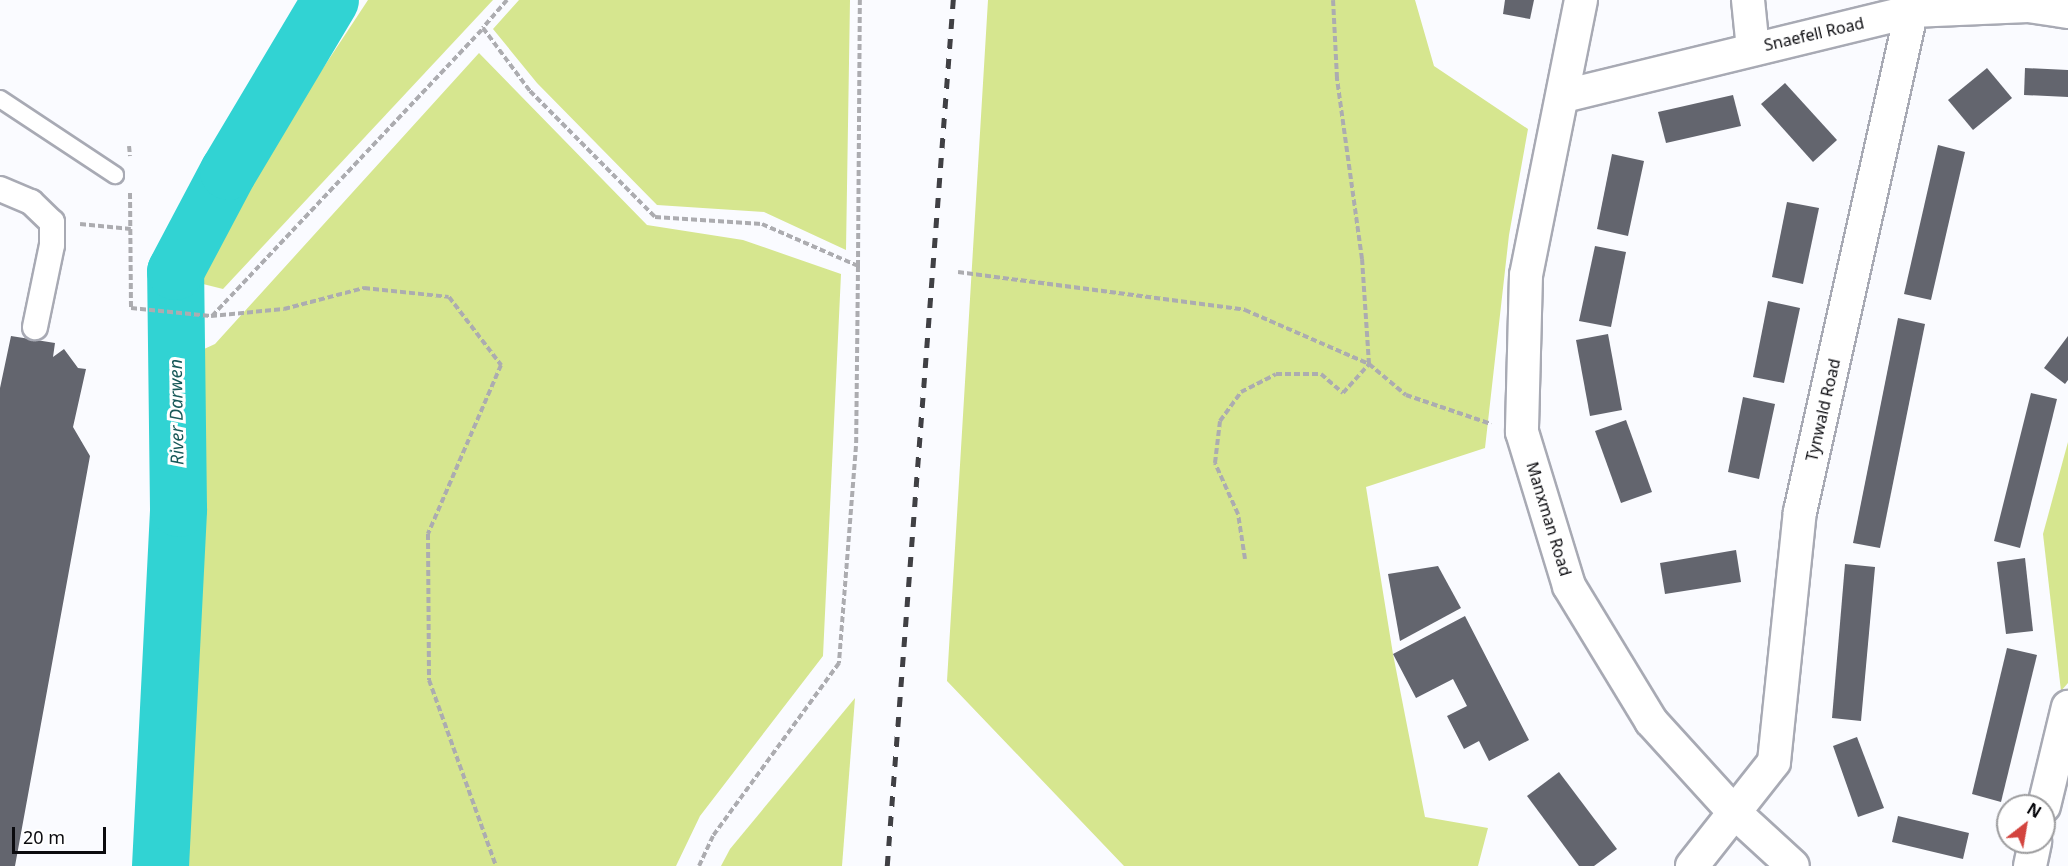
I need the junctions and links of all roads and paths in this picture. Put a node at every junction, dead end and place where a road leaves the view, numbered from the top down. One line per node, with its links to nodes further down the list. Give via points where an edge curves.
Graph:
1 (507, 0): 8 (path)
2 (860, 0): 18 (path)
3 (1333, 0): 22 (path, via 1337,78 1362,259)
4 (1581, 0): 10 (street, Manxman Road)
5 (1748, 0): 9 (street)
6 (1913, 5): 7 (street, Snaefell Road, via 2028,6); 9 (street, Snaefell Road); 27 (street, Tynwald Road, via 1800,513 1774,762)
7 (2068, 12)
8 (483, 28): 18 (path, via 530,91 655,217 762,224); 20 (path)
9 (1753, 48): 10 (street, Snaefell Road)
10 (1564, 96): 23 (street, Manxman Road, via 1526,275)
11 (0, 99): 14 (lane)
12 (129, 146): 13 (path)
13 (130, 158)
14 (122, 178): 17 (path)
15 (0, 189): 16 (street, via 31,202)
16 (52, 222): 17 (path); 21 (street, via 52,245)
17 (130, 229): 20 (path, via 131,308)
18 (858, 266): 29 (path, via 856,446 839,663 713,836)
19 (958, 272): 22 (path, via 1245,310)
20 (211, 316): 28 (path, via 284,309 364,288 449,297 501,365 428,534 429,680)
21 (35, 327)
22 (1369, 364): 23 (path, via 1406,395); 24 (path, via 1343,393 1321,374 1276,374 1240,392 1220,421 1215,463 1238,514)
23 (1522, 432): 27 (street, Manxman Road, via 1569,585 1652,721)
24 (1245, 559)
25 (2068, 708): 26 (street)
26 (2047, 794)
27 (1733, 811): 30 (street, Tynwald Road); 31 (street, Manxman Road)
28 (496, 866)
29 (699, 866)
30 (1692, 866)
31 (1793, 866)

